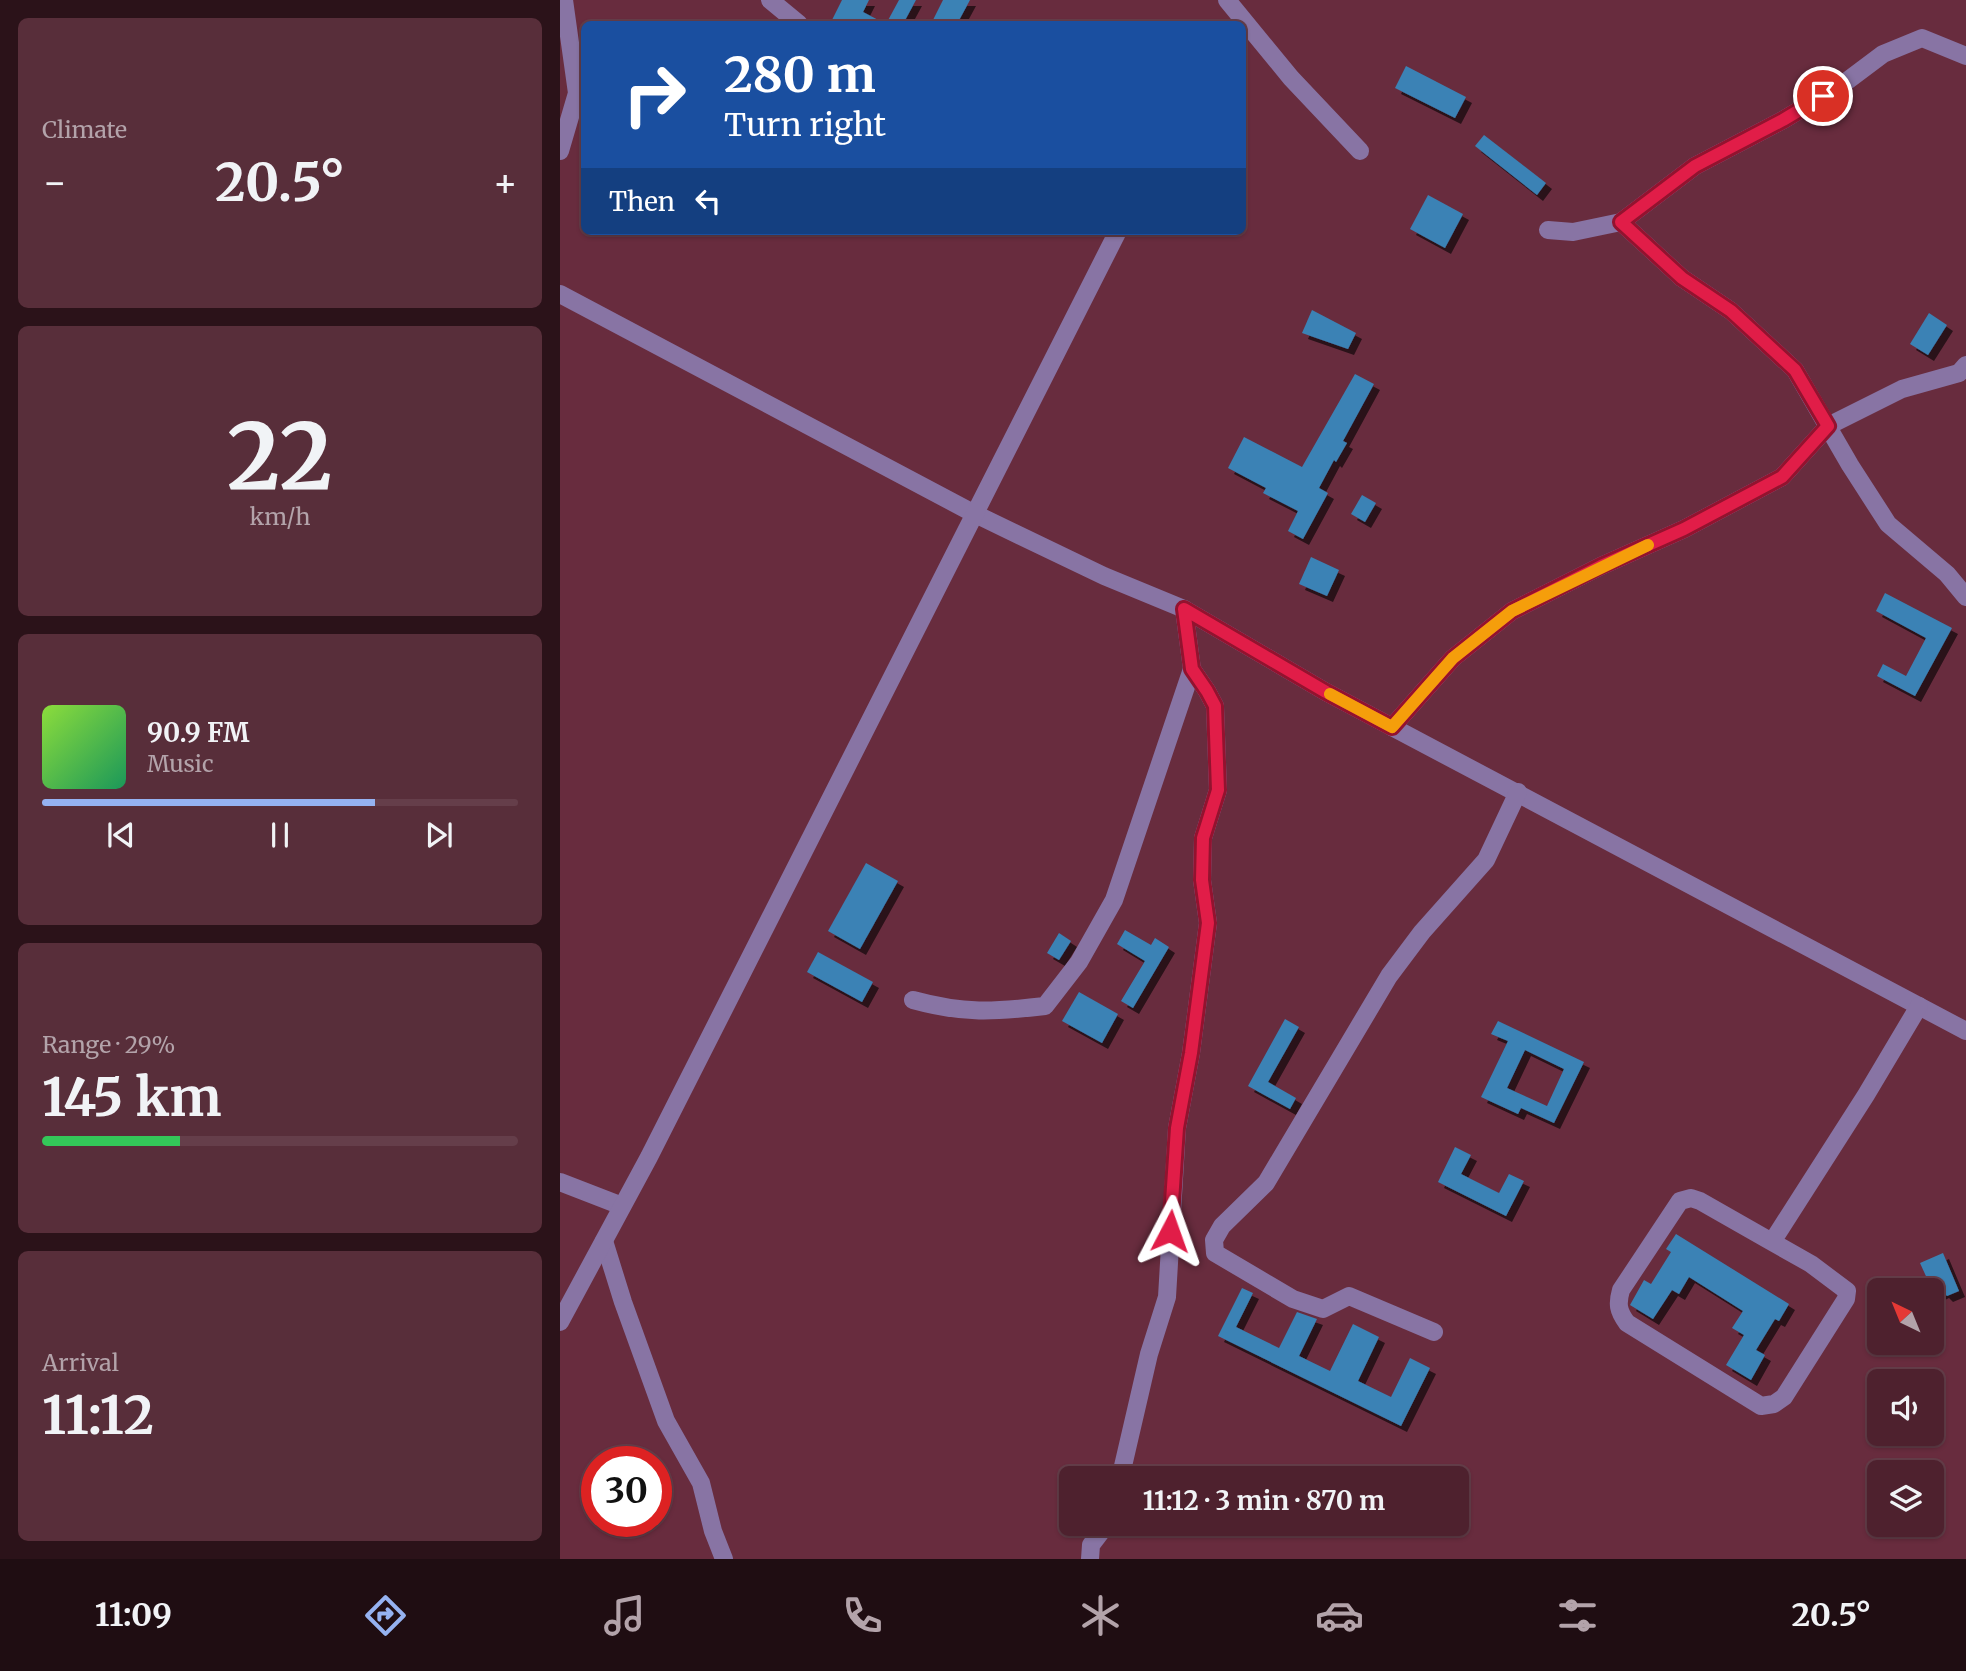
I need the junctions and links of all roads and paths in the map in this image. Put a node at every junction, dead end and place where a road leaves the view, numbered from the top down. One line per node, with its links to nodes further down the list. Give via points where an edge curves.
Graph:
1 (564, 0): 7 (street, via 577,93)
2 (770, 0): 4 (street)
3 (1232, 3): 5 (street); 8 (street, via 1291,78)
4 (795, 21)
5 (1226, 21)
6 (1966, 56): 9 (street, via 1922,38 1883,54 1783,120 1695,166)
7 (560, 151)
8 (1360, 151)
9 (1621, 222): 10 (street, via 1573,232); 14 (street, via 1795,370)
10 (1548, 230)
11 (1112, 235): 15 (street)
12 (560, 294): 15 (street)
13 (1966, 365): 14 (street, via 1959,373 1902,388)
14 (1828, 426): 16 (street, via 1888,524 1947,574); 19 (street, via 1782,477 1512,611 1453,658)
15 (973, 513): 17 (street); 25 (street)
16 (1966, 597)
17 (1184, 609): 18 (street); 19 (street)
18 (1192, 669): 21 (street, via 1114,900 1079,961 1045,1006 994,1012 948,1009); 30 (street, via 1215,706 1218,790 1203,838 1208,923 1177,1128 1167,1297)
19 (1392, 727): 20 (street)
20 (1518, 792): 22 (street); 29 (street, via 1486,860 1389,976 1266,1183 1222,1226 1214,1240 1215,1254 1293,1299 1323,1309 1349,1296)
21 (913, 1000)
22 (1919, 1006): 23 (street); 27 (street)
23 (1966, 1031)
24 (560, 1182): 25 (street)
25 (622, 1206): 26 (street)
26 (604, 1241): 28 (street); 32 (street, via 666,1421 701,1483)
27 (1772, 1242): 27 (street, via 1700,1201 1680,1201 1621,1290 1617,1303 1621,1315 1761,1406 1774,1404 1784,1397 1847,1291)
28 (560, 1322)
29 (1434, 1332)
30 (1123, 1466)
31 (1098, 1536): 33 (street, via 1091,1545)
32 (724, 1559)
33 (1090, 1559)

